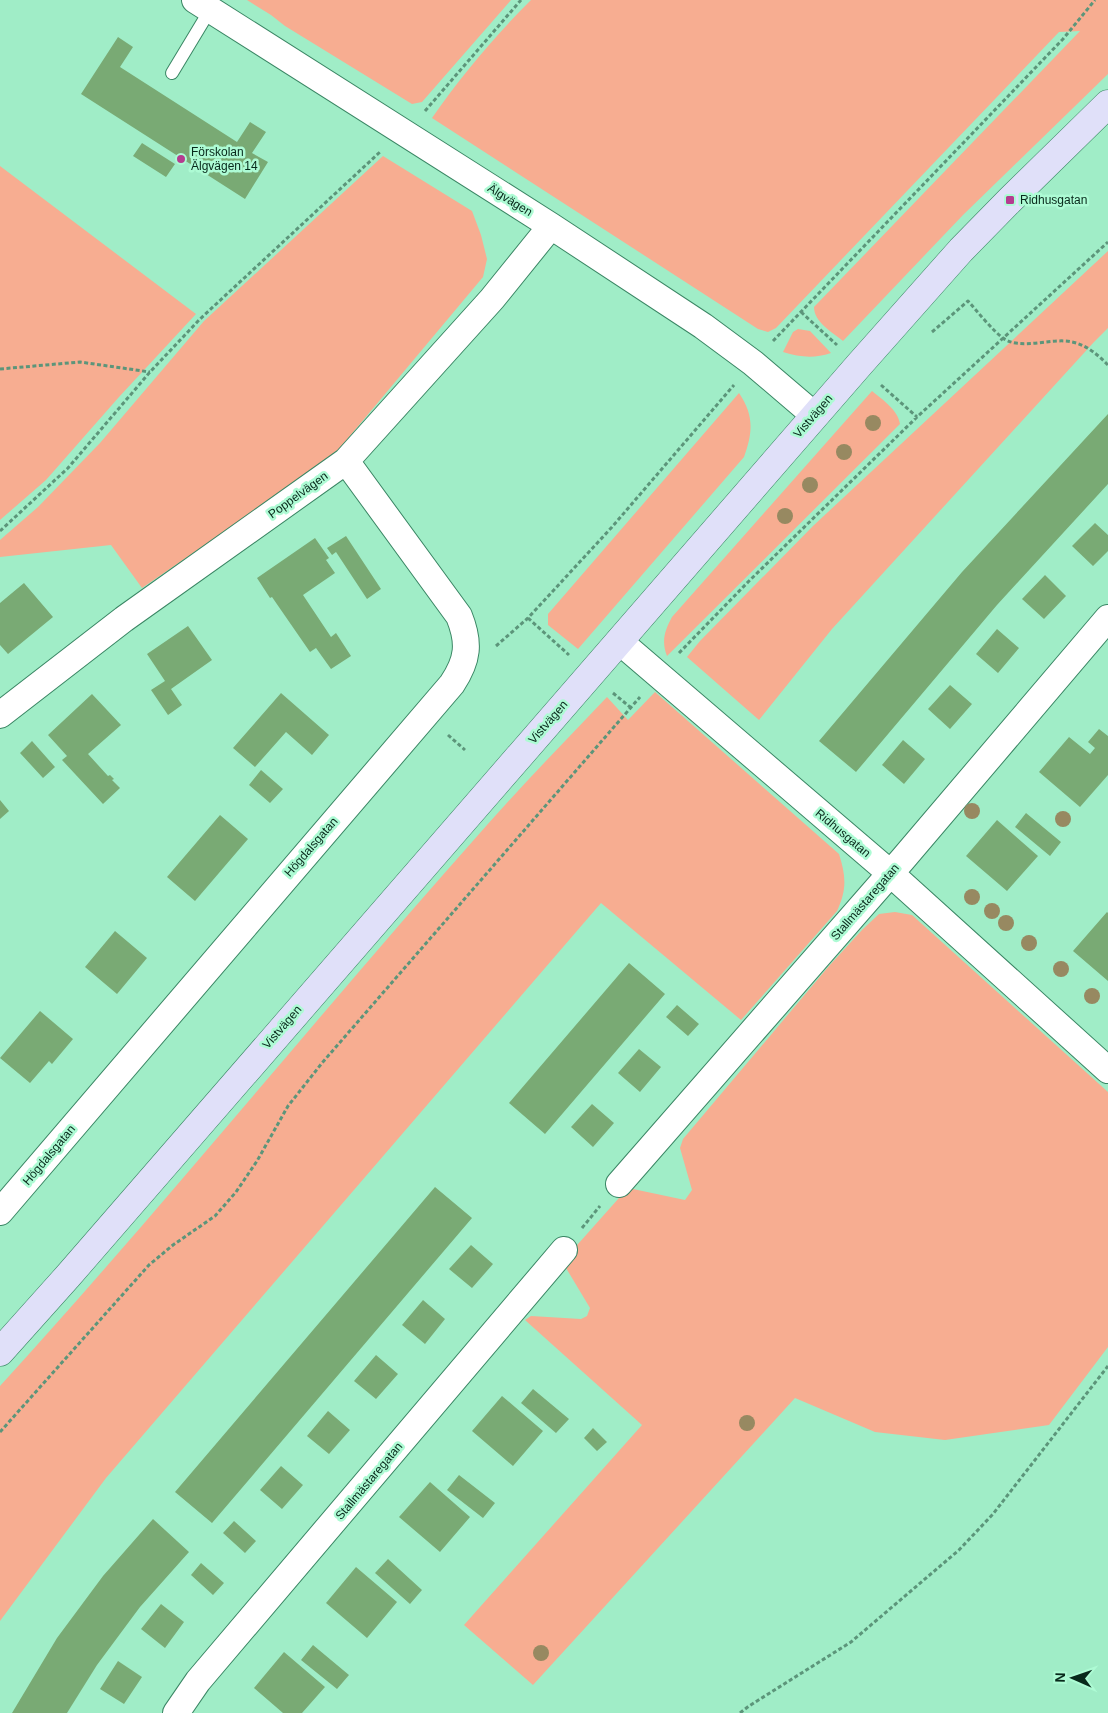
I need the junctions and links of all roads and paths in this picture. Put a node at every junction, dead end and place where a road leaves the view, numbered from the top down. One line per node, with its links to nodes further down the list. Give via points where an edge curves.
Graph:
1 (521, 0): 6 (path)
2 (1095, 0): 11 (path, via 1063,39)
3 (203, 5): 4 (lane); 6 (street, Älgvägen)
4 (172, 73)
5 (1108, 104): 15 (main road, Vistvägen, via 961,250)
6 (403, 132): 7 (street, Älgvägen); 14 (path, via 200,319)
7 (551, 226): 11 (street, Älgvägen, via 703,326); 16 (street, Poppelvägen, via 492,299)
8 (1108, 242): 10 (path)
9 (968, 301): 10 (path)
10 (1003, 339): 12 (path, via 1026,343 1070,341 1100,356); 21 (path, via 917,417 763,567)
11 (753, 363): 15 (street, Älgvägen); 20 (path, via 612,527 528,618 487,653)
12 (1108, 365)
13 (0, 369): 14 (path, via 80,362)
14 (150, 372): 17 (path, via 68,468)
15 (814, 415): 19 (main road, Vistvägen)
16 (346, 461): 20 (street, via 459,616 466,640); 22 (street, Poppelvägen, via 124,619)
17 (0, 531)
18 (1108, 618): 23 (street, Stallmästaregatan)
19 (619, 641): 21 (street, Ridhusgatan); 28 (main road, Vistvägen)
20 (465, 662): 26 (street, Högdalsgatan, via 452,684)
21 (659, 676): 23 (street, Ridhusgatan); 30 (path, via 322,1063 288,1106 236,1192 215,1216 149,1265)
22 (0, 715)
23 (890, 873): 24 (street, Ridhusgatan); 25 (street, Stallmästaregatan)
24 (1108, 1070)
25 (619, 1184): 27 (path)
26 (0, 1212)
27 (564, 1250): 31 (street, Stallmästaregatan, via 198,1681)
28 (0, 1352)
29 (1108, 1366): 32 (path, via 993,1514 959,1550 851,1642)
30 (0, 1432)
31 (176, 1713)
32 (740, 1713)

